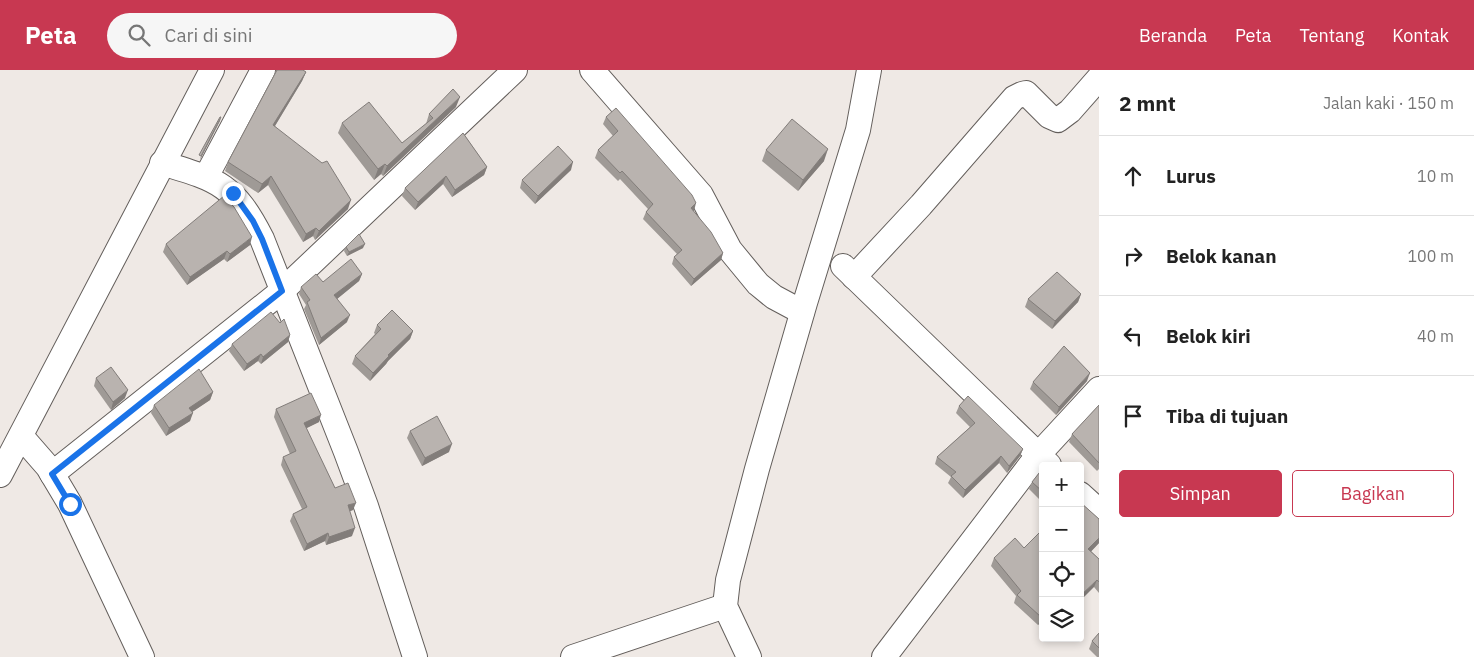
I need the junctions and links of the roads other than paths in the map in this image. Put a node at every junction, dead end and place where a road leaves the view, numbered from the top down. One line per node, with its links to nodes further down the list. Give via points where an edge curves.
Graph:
1 (212, 70): 7 (street)
2 (263, 70): 8 (street)
3 (515, 70): 9 (street)
4 (592, 70): 10 (street, via 696,188 730,250 758,284)
5 (869, 70): 10 (street, via 858,130)
6 (1099, 78): 13 (street, via 1058,120 1049,116 1026,94 1017,96 921,205 848,271)
7 (162, 163): 8 (street); 12 (street)
8 (196, 174): 9 (street, via 233,193 253,221)
9 (282, 291): 14 (street); 20 (street, via 366,506)
10 (802, 312): 18 (street, via 757,469 728,580)
11 (1099, 389): 13 (street)
12 (21, 436): 14 (street); 15 (street)
13 (1044, 460): 23 (street)
14 (46, 465): 19 (street, via 70,504)
15 (0, 475)
16 (1084, 498): 17 (street)
17 (1099, 511)
18 (725, 606): 21 (street); 22 (street)
19 (142, 657)
20 (415, 657)
21 (573, 657)
22 (749, 657)
23 (884, 657)

